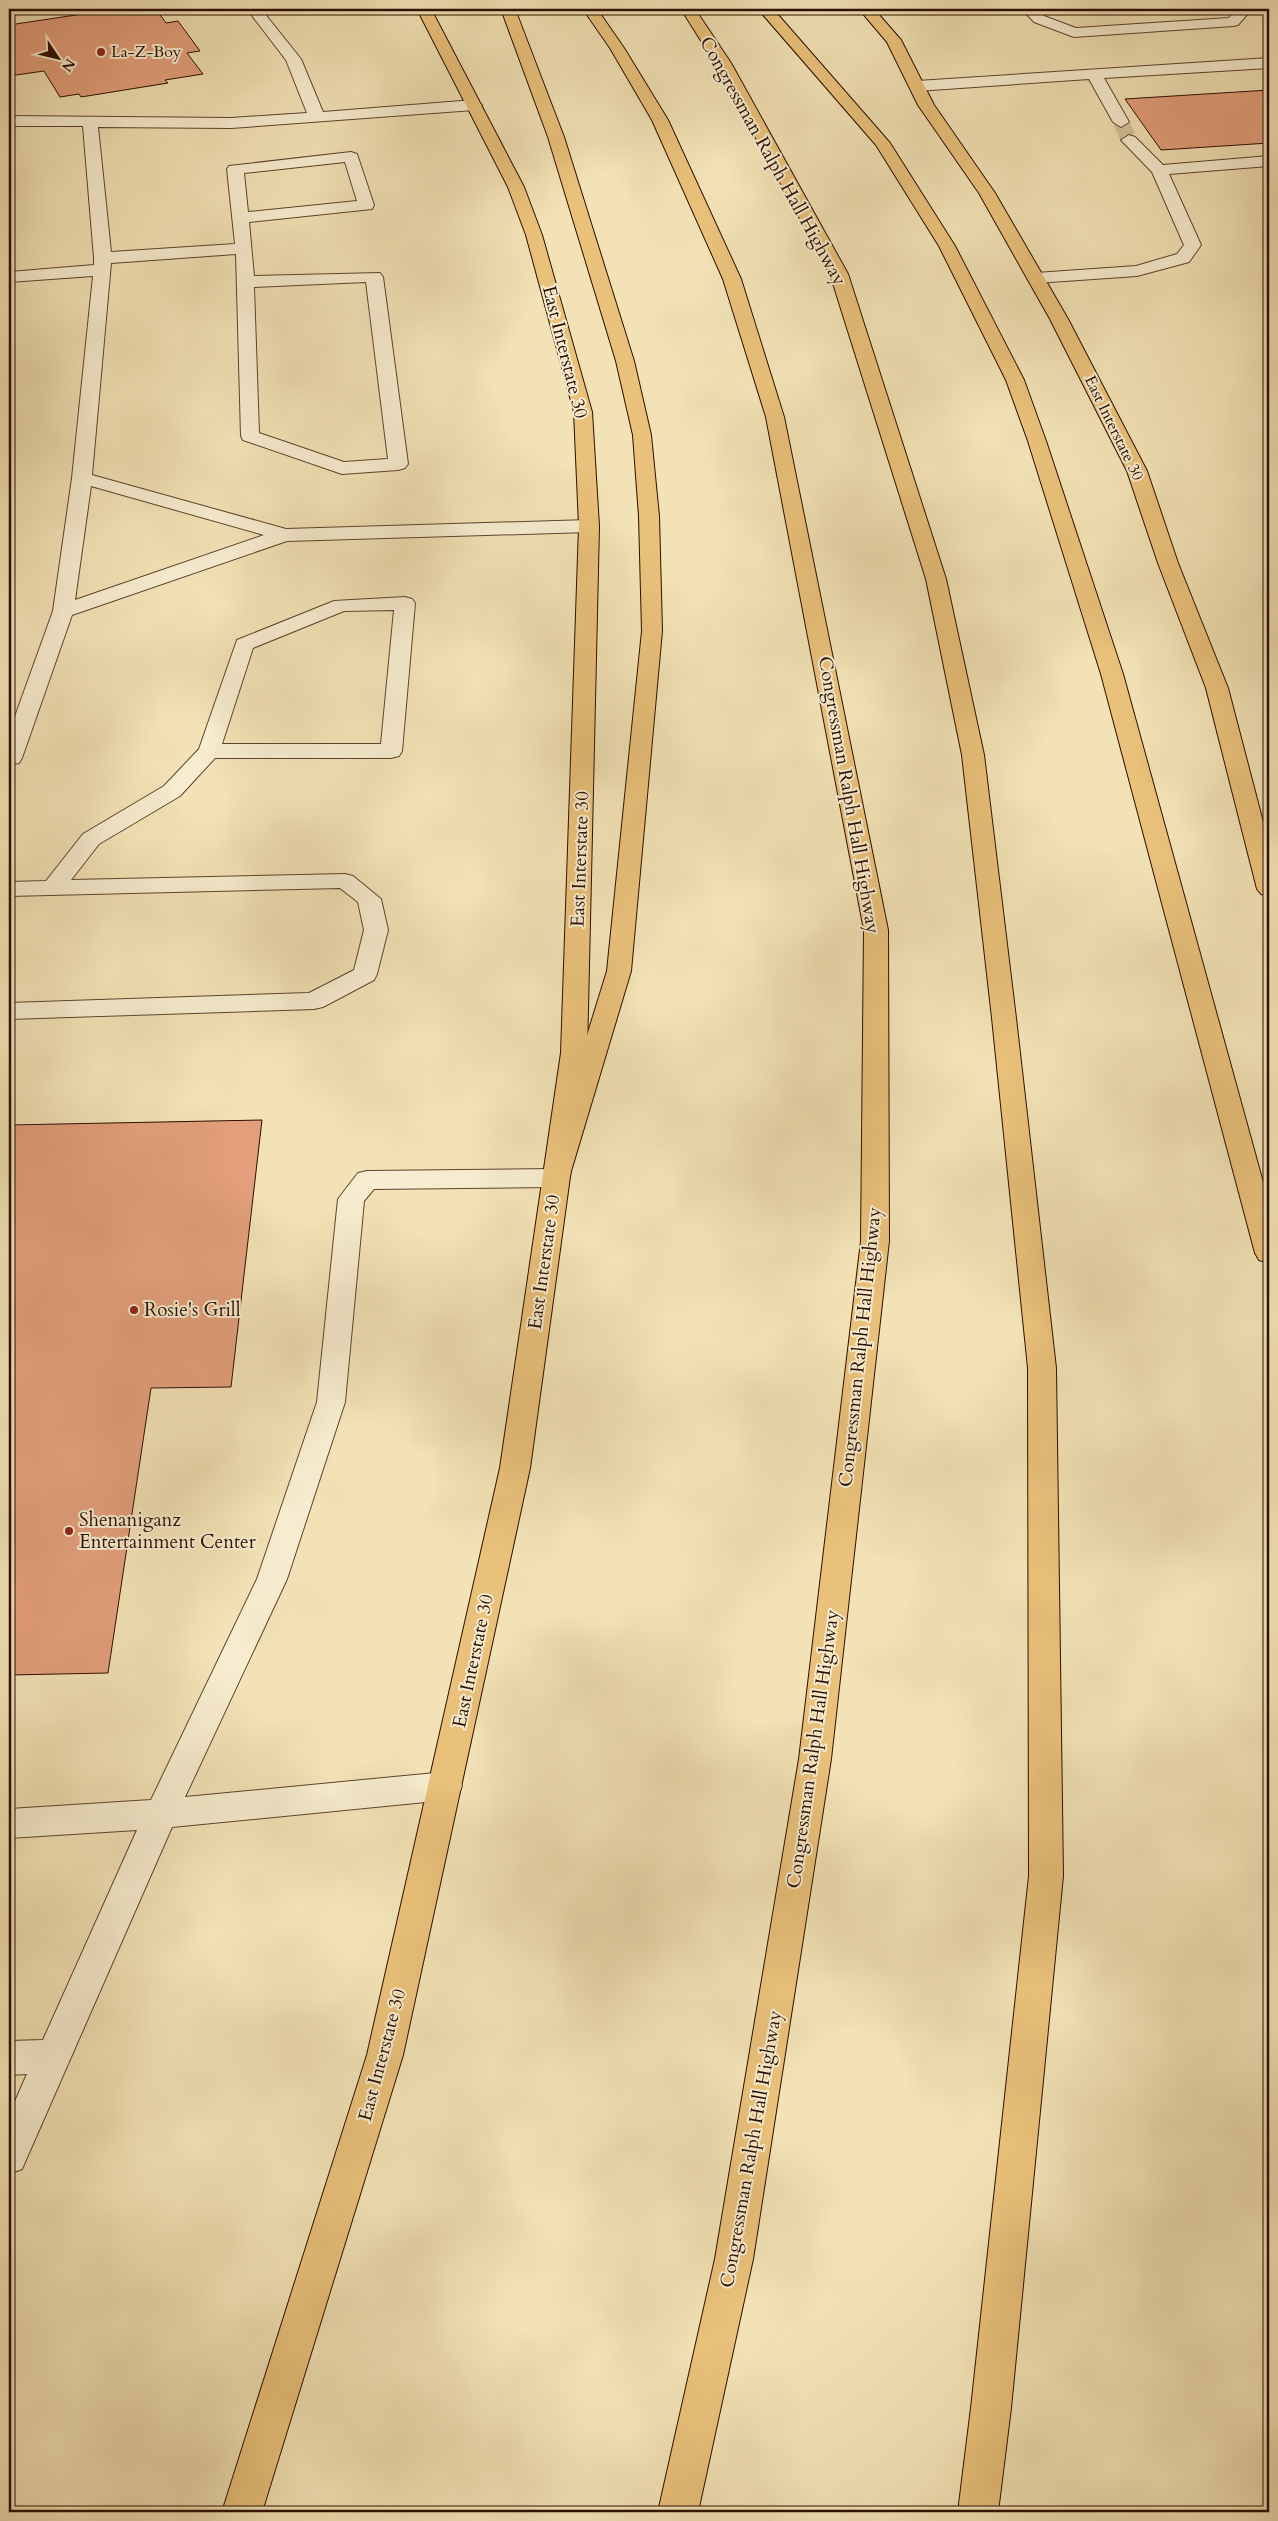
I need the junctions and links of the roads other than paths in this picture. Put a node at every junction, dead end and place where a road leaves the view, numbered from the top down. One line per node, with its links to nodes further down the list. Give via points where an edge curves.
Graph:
1 (26, 9): 11 (lane)
2 (254, 9): 16 (lane, via 293,58)
3 (424, 9): 15 (main road, East Interstate 30)
4 (508, 9): 39 (main road, via 556,138 625,360 642,436 649,516 652,631 619,971)
5 (590, 9): 48 (main road, Congressman Ralph Hall Highway, via 618,48 660,120 738,297 775,417 876,930 875,1241 816,1759 734,2259)
6 (688, 9): 49 (main road, Congressman Ralph Hall Highway, via 723,63 839,274 936,579 973,755 1002,998 1042,1368 1046,1876)
7 (765, 9): 40 (main road, via 882,142 947,246 1015,380 1112,674)
8 (866, 9): 14 (main road, East Interstate 30, via 894,40)
9 (1029, 9): 10 (lane, via 1039,19 1074,33 1233,22)
10 (1242, 9)
11 (9, 11)
12 (1269, 63): 13 (lane)
13 (1094, 74): 14 (lane); 19 (lane)
14 (917, 86): 27 (main road, East Interstate 30, via 926,105 987,193)
15 (474, 105): 16 (lane); 30 (main road, East Interstate 30, via 516,187 545,272 583,412)
16 (317, 117): 18 (lane, via 231,123)
17 (9, 120): 18 (lane)
18 (90, 121): 25 (lane)
19 (1120, 122)
20 (1130, 140): 22 (lane)
21 (1269, 161): 22 (lane)
22 (1160, 170): 27 (lane, via 1192,245 1183,258 1137,271)
23 (240, 218): 23 (lane, via 235,169 351,157 366,205); 24 (lane)
24 (244, 248): 25 (lane); 28 (lane)
25 (102, 264): 26 (lane); 29 (lane)
26 (9, 277)
27 (1036, 278): 37 (main road, East Interstate 30, via 1137,471 1168,563 1217,688)
28 (245, 282): 28 (lane, via 250,436 342,468 398,464 374,277)
29 (82, 478): 31 (lane); 32 (lane)
30 (589, 526): 31 (lane); 39 (main road, East Interstate 30, via 574,1053)
31 (285, 535): 32 (lane)
32 (63, 610): 34 (lane)
33 (209, 751): 33 (lane, via 390,751 405,603 341,605 244,644); 35 (lane, via 172,791 91,840)
34 (9, 758)
35 (53, 888): 36 (lane); 38 (lane, via 345,881 369,899 376,930 365,974 314,1001)
36 (9, 889)
37 (1269, 889)
38 (9, 1011)
39 (556, 1178): 41 (main road, East Interstate 30, via 515,1468); 42 (lane, via 367,1180 351,1199 331,1402 272,1579)
40 (1269, 1253)
41 (446, 1786): 42 (lane); 47 (main road, East Interstate 30, via 385,2055)
42 (161, 1814): 43 (lane); 44 (lane)
43 (9, 1823)
44 (53, 2056): 45 (lane); 46 (lane)
45 (9, 2058)
46 (9, 2156)
47 (242, 2512)
48 (678, 2512)
49 (978, 2512)

